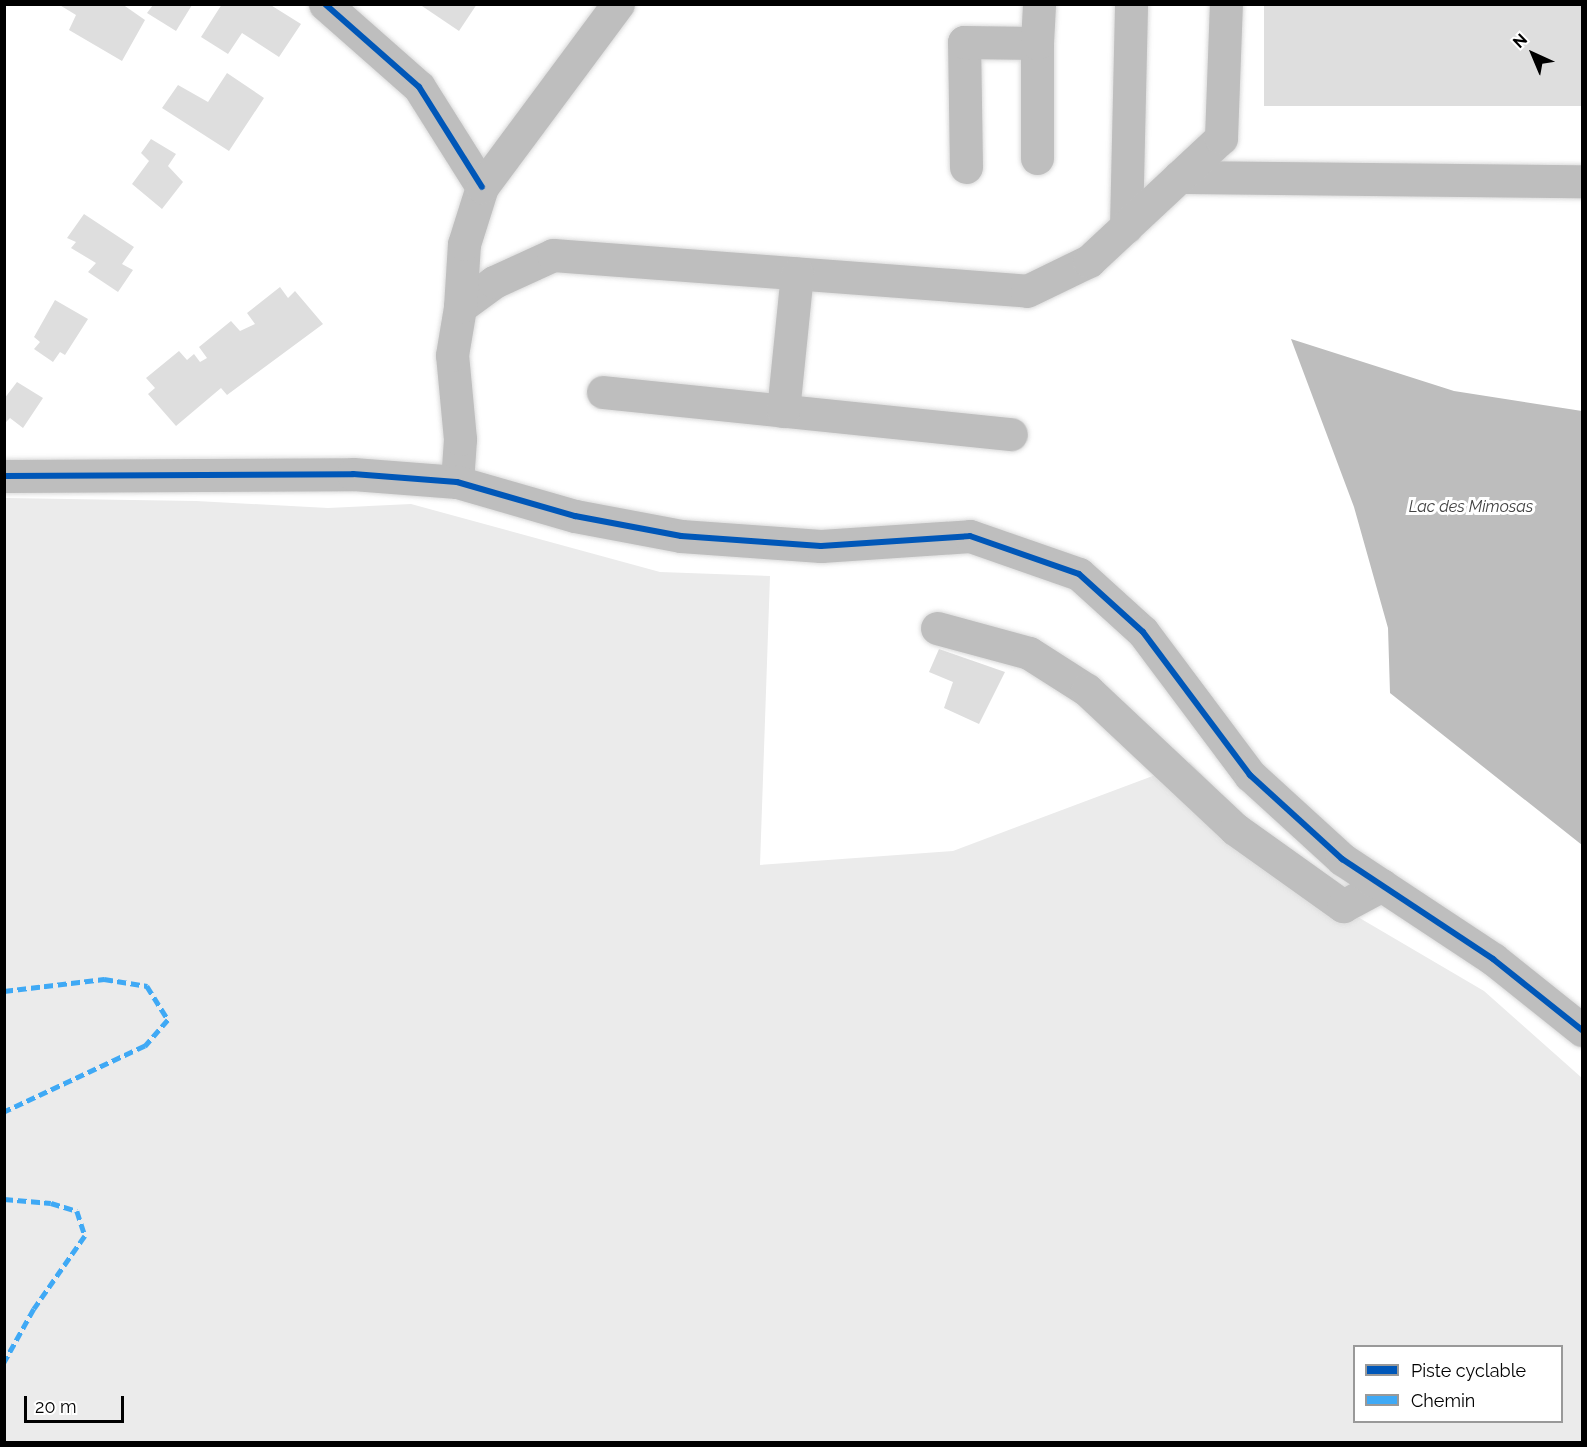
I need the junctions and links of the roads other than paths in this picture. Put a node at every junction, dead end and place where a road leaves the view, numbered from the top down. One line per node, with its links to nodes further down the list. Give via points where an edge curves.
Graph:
1 (325, 4): 11 (main road, via 418,87)
2 (618, 4): 11 (main road)
3 (1039, 4): 6 (main road)
4 (1131, 4): 12 (main road)
5 (1226, 4): 9 (main road, via 1221,138)
6 (1037, 43): 7 (main road); 8 (main road, via 964,42)
7 (1037, 158)
8 (966, 167)
9 (1179, 177): 10 (main road); 12 (main road)
10 (1582, 181)
11 (482, 187): 14 (main road, via 464,244)
12 (1126, 227): 13 (main road, via 1089,261 1027,291)
13 (797, 274): 14 (main road, via 553,255 494,282); 16 (main road)
14 (460, 307): 19 (main road, via 452,355 460,439)
15 (603, 392): 16 (main road)
16 (783, 411): 17 (main road)
17 (1011, 434)
18 (4, 476): 19 (main road, via 353,474)
19 (457, 482): 21 (main road, via 575,516 681,536 821,546 970,536 1079,574 1143,632 1250,775 1342,859)
20 (937, 628): 21 (main road, via 1029,653 1087,690 1236,829 1343,906)
21 (1382, 885): 22 (main road, via 1493,959)
22 (1582, 1030)

